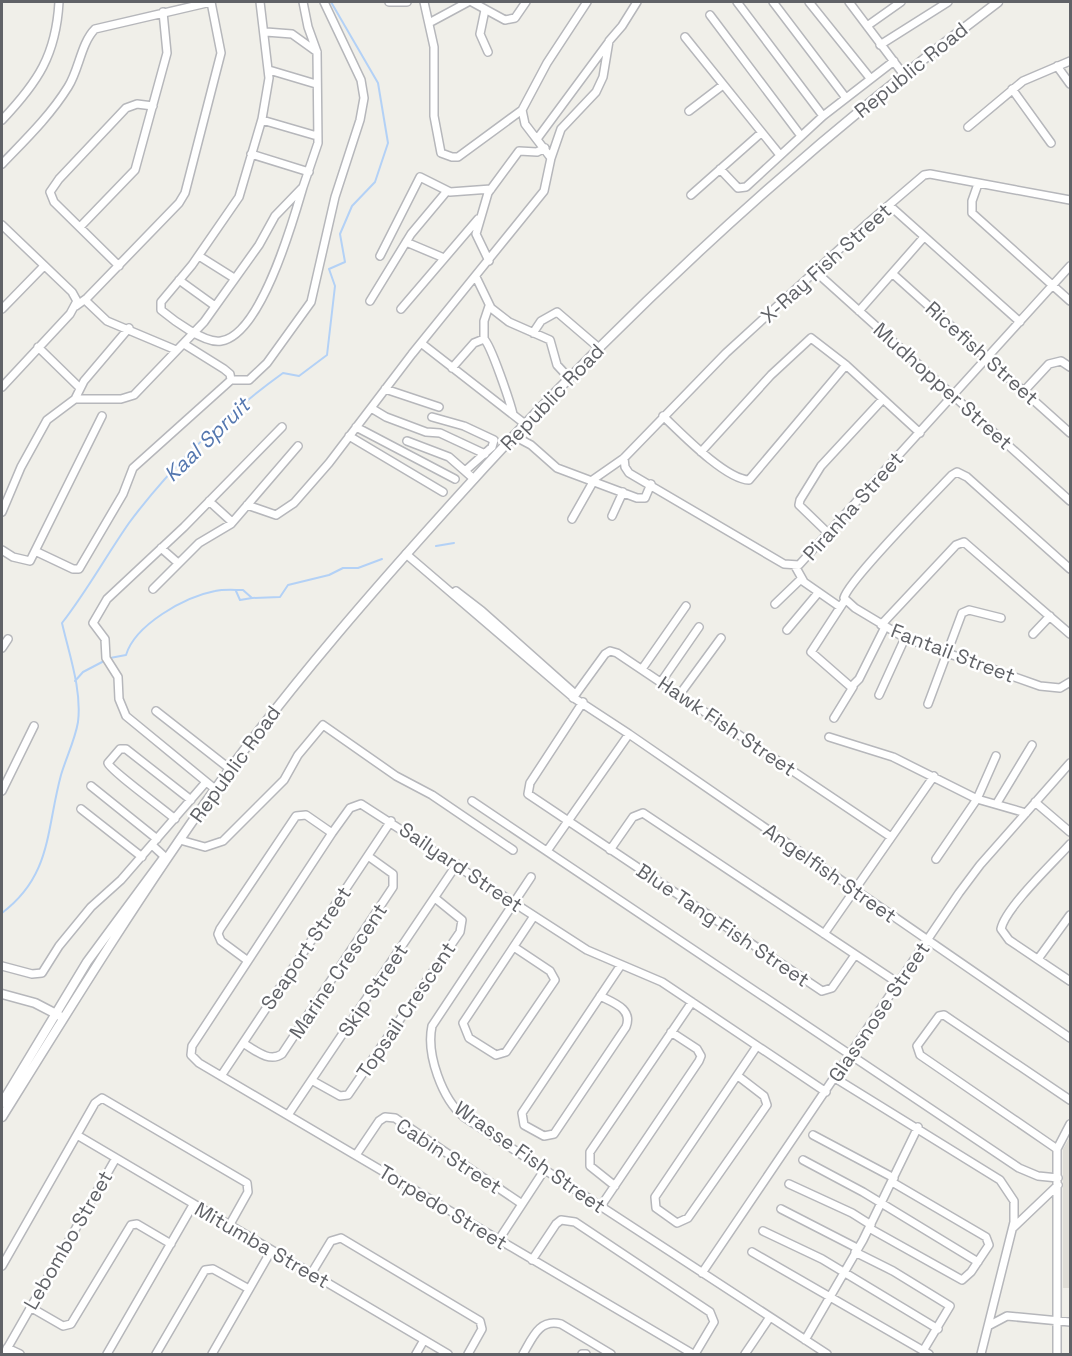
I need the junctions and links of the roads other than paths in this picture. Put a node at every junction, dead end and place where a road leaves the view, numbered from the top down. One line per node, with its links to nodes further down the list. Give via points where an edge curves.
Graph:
1 (59, 2): 46 (street, via 55,36 44,66 26,95)
2 (211, 2): 21 (street); 78 (street, via 220,52 185,192)
3 (260, 2): 25 (street)
4 (303, 2): 29 (street)
5 (324, 2): 111 (street, via 362,83 360,120 335,197 311,302 267,363 249,380)
6 (389, 2): 7 (street)
7 (407, 2)
8 (424, 2): 23 (street)
9 (470, 2): 20 (street); 23 (street)
10 (526, 2): 20 (street, via 517,16 509,20)
11 (587, 2): 43 (street)
12 (637, 2): 27 (street)
13 (737, 2): 45 (street)
14 (773, 2): 41 (street)
15 (810, 2): 36 (street)
16 (901, 2): 24 (street)
17 (948, 2): 28 (street)
18 (998, 2): 35 (street, Republic Road)
19 (854, 3): 24 (street)
20 (484, 10): 30 (street, via 480,38)
21 (163, 12): 42 (street, via 168,46); 58 (street, via 93,31 67,88 36,129)
22 (710, 15): 51 (street)
23 (429, 23): 43 (street, via 434,47 434,116 441,153 458,157)
24 (867, 26): 28 (street)
25 (266, 32): 29 (street, via 292,34); 34 (street)
26 (685, 37): 39 (street)
27 (609, 41): 52 (street); 57 (street, via 598,89 563,127)
28 (880, 45): 31 (street)
29 (317, 52): 37 (street)
30 (488, 52)
31 (894, 61): 35 (street); 36 (street)
32 (1071, 61): 33 (street)
33 (1057, 66): 38 (street); 40 (street, via 1032,75)
34 (269, 70): 37 (street); 47 (street)
35 (904, 75): 104 (street, Republic Road, via 680,269)
36 (870, 78): 41 (street)
37 (316, 84): 50 (street)
38 (1071, 84)
39 (723, 85): 44 (street); 49 (street)
40 (1012, 89): 48 (street); 53 (street)
41 (846, 98): 45 (street)
42 (153, 106): 70 (street, via 134,172); 70 (street, via 137,104 126,108 51,188 52,200)
43 (522, 110): 52 (street, via 525,124)
44 (689, 111)
45 (822, 117): 51 (street)
46 (2, 120)
47 (262, 120): 50 (street); 55 (street)
48 (968, 127)
49 (761, 133): 56 (street); 59 (street)
50 (317, 136): 60 (street)
51 (801, 136): 56 (street)
52 (537, 139): 54 (street)
53 (1051, 143)
54 (545, 148): 57 (street); 63 (street, via 537,152 519,151)
55 (251, 154): 60 (street); 74 (street, via 238,200)
56 (780, 155): 59 (street, via 743,189)
57 (551, 158): 77 (street, via 544,191)
58 (2, 164)
59 (720, 169): 65 (street)
60 (309, 172): 62 (street)
61 (978, 184): 66 (street, X-Ray Fish Street); 67 (street, X-Ray Fish Street, via 927,174); 86 (street, via 972,213)
62 (303, 187): 84 (street, via 275,216); 98 (street, via 275,269 249,320 223,341)
63 (491, 189): 64 (street); 68 (street)
64 (447, 191): 72 (street, via 419,178); 73 (street)
65 (691, 195)
66 (1071, 200)
67 (889, 205): 71 (street); 81 (street, X-Ray Fish Street)
68 (479, 217): 76 (street); 77 (street, via 477,238)
69 (2, 225): 80 (street)
70 (80, 227): 78 (street)
71 (924, 237): 82 (street); 96 (street)
72 (390, 239): 73 (street); 75 (street)
73 (405, 243): 76 (street); 88 (street)
74 (199, 256): 84 (street); 85 (street)
75 (380, 256)
76 (444, 258): 94 (street)
77 (489, 261): 83 (street)
78 (119, 266): 87 (street)
79 (1071, 266): 86 (street, Piranha Street)
80 (43, 267): 90 (street, via 72,292); 91 (street)
81 (816, 272): 95 (street, Mudhopper Street); 123 (street, X-Ray Fish Street)
82 (893, 274): 95 (street); 106 (street, Ricefish Street)
83 (476, 277): 93 (street); 101 (street)
84 (234, 279): 92 (street)
85 (178, 280): 92 (street); 98 (street, via 160,309)
86 (1053, 286): 89 (street); 96 (street, Piranha Street)
87 (86, 300): 90 (street); 97 (street, via 106,320)
88 (370, 301)
89 (1071, 301)
90 (76, 304): 103 (street)
91 (3, 305)
92 (215, 306): 98 (street)
93 (489, 306): 99 (street, via 507,321); 100 (street)
94 (401, 309)
95 (859, 311): 116 (street, Mudhopper Street)
96 (1020, 322): 106 (street, Piranha Street)
97 (129, 328): 105 (street); 113 (street)
98 (194, 333): 102 (street)
99 (533, 333): 104 (street, via 541,321 556,312); 110 (street, via 550,340 557,365)
100 (484, 339): 109 (street, via 474,343); 121 (street, via 506,387)
101 (421, 343): 109 (street); 114 (street)
102 (184, 344): 105 (street); 111 (street, via 224,369)
103 (38, 347): 112 (street); 113 (street)
104 (599, 348): 110 (street, Republic Road)
105 (176, 350): 117 (street, via 130,397)
106 (986, 359): 115 (street, Ricefish Street); 116 (street, Piranha Street)
107 (846, 365): 118 (street); 134 (street, via 814,339 807,339); 134 (street, via 752,479 736,476)
108 (1071, 367): 115 (street, via 1061,361 1052,362)
109 (452, 368): 121 (street)
110 (569, 378): 125 (street, Republic Road)
111 (231, 380): 154 (street, via 133,468 125,490 79,569)
112 (2, 387)
113 (80, 388): 117 (street)
114 (385, 388): 119 (street); 120 (street)
115 (1024, 391): 129 (street, Ricefish Street)
116 (954, 396): 128 (street, Piranha Street); 145 (street, Mudhopper Street)
117 (75, 399): 147 (street, via 47,420)
118 (883, 399): 128 (street); 151 (street, via 821,466 800,500 802,511)
119 (439, 407)
120 (371, 408): 127 (street); 135 (street, via 426,432 441,433)
121 (513, 414): 125 (street)
122 (102, 416): 154 (street)
123 (663, 416): 134 (street); 136 (street, X-Ray Fish Street)
124 (432, 417): 135 (street, via 493,439 494,444)
125 (525, 424): 131 (street, Republic Road)
126 (282, 427): 144 (street)
127 (356, 427): 130 (street); 138 (street)
128 (920, 433): 151 (street, Piranha Street)
129 (1071, 433)
130 (349, 436): 142 (street); 146 (street, via 284,511 272,514)
131 (514, 436): 139 (street, Republic Road); 140 (street, via 535,447 551,465)
132 (407, 441): 137 (street, via 441,453)
133 (298, 446): 146 (street)
134 (701, 452)
135 (485, 454): 137 (street)
136 (624, 458): 140 (street, X-Ray Fish Street); 141 (street, Piranha Street, via 627,471)
137 (465, 471): 139 (street)
138 (455, 479)
139 (474, 479): 155 (street, Republic Road)
140 (592, 482): 143 (street); 149 (street)
141 (651, 484): 143 (street, via 643,499); 157 (street, Piranha Street, via 784,564)
142 (443, 492)
143 (623, 492): 148 (street)
144 (209, 501): 150 (street); 152 (street)
145 (1071, 501)
146 (247, 505): 150 (street)
147 (2, 512)
148 (612, 516)
149 (572, 519)
150 (232, 522): 156 (street, via 199,543)
151 (829, 534): 157 (street, Piranha Street, via 806,560)
152 (161, 548): 156 (street); 197 (street, via 107,598 93,624 105,639 106,658 118,677 119,699 126,716)
153 (2, 549): 154 (street, via 26,562)
154 (35, 551)
155 (407, 552): 184 (street, Angelfish Street, via 482,611); 195 (street, Republic Road, via 332,638)
156 (178, 563): 160 (street)
157 (795, 566): 159 (street)
158 (1071, 569): 162 (street, via 957,472 887,545)
159 (801, 579): 161 (street); 163 (street)
160 (153, 589)
161 (818, 593): 165 (street); 170 (street)
162 (845, 598): 165 (street); 168 (street, Fantail Street)
163 (775, 604)
164 (686, 606): 178 (street)
165 (840, 607): 181 (street, via 811,652)
166 (1050, 616): 168 (street, via 967,543 961,542); 171 (street); 172 (street)
167 (1001, 618): 177 (street, via 964,611)
168 (883, 626): 174 (street, Fantail Street); 181 (street)
169 (699, 627): 179 (street)
170 (787, 630)
171 (1033, 634)
172 (1071, 634)
173 (721, 638): 182 (street)
174 (904, 638): 177 (street, Fantail Street); 183 (street)
175 (8, 639): 176 (street)
176 (2, 648)
177 (945, 653): 180 (street, Fantail Street, via 1046,687 1060,688); 186 (street)
178 (642, 669): 179 (street, Hawk Fish Street); 184 (street, Hawk Fish Street, via 617,653 608,652)
179 (661, 681): 182 (street, Hawk Fish Street)
180 (1071, 682)
181 (852, 687): 188 (street)
182 (680, 694): 213 (street, Hawk Fish Street)
183 (879, 695)
184 (574, 696): 185 (street, Angelfish Street)
185 (583, 703): 190 (street, Angelfish Street); 210 (street, Blue Tang Fish Street, via 528,788 528,794)
186 (928, 704)
187 (156, 711): 195 (street)
188 (834, 718)
189 (34, 726): 200 (street)
190 (629, 734): 210 (street); 226 (street, Angelfish Street)
191 (829, 737): 196 (street, via 882,752)
192 (1032, 745): 205 (street)
193 (996, 756): 201 (street)
194 (1071, 763): 204 (street, Glassnose Street)
195 (230, 769): 199 (street, Republic Road)
196 (934, 776): 201 (street); 213 (street)
197 (206, 782): 199 (street); 202 (street)
198 (91, 786): 215 (street)
199 (216, 789): 214 (street, Republic Road)
200 (2, 791)
201 (976, 799): 205 (street); 223 (street)
202 (191, 800): 208 (street); 208 (street, via 126,749 110,758 110,769)
203 (472, 801): 219 (street)
204 (1035, 802): 207 (street, Glassnose Street); 211 (street)
205 (998, 803): 207 (street)
206 (81, 809): 222 (street)
207 (1026, 813): 232 (street, Glassnose Street, via 980,865)
208 (175, 819): 215 (street)
209 (391, 821): 212 (street, Sailyard Street, via 364,804 357,804); 221 (street, Seaport Street); 224 (street, Sailyard Street)
210 (567, 821): 218 (street, Blue Tang Fish Street); 219 (street)
211 (1071, 832)
212 (333, 833): 236 (street, Sailyard Street); 236 (street, via 306,815 296,816 226,919 219,939)
213 (891, 837): 226 (street)
214 (180, 840): 217 (street, via 205,847 223,841 284,780 298,755 323,725); 220 (street, Republic Road)
215 (155, 842): 220 (street); 222 (street)
216 (1071, 844): 235 (street, via 1002,924 1003,935)
217 (513, 850)
218 (610, 850): 231 (street, via 633,817 643,813); 234 (street, Blue Tang Fish Street, via 822,991 832,988)
219 (547, 851): 250 (street)
220 (168, 856): 244 (street, Republic Road, via 111,928); 245 (street, Republic Road)
221 (368, 856): 248 (street, Seaport Street); 248 (street, Marine Crescent, via 393,874 393,887 288,1045 274,1058)
222 (142, 857): 238 (street, via 91,907 58,946 42,973)
223 (936, 859)
224 (456, 864): 227 (street, Skip Street); 228 (street, Sailyard Street)
225 (531, 877): 228 (street, Wrasse Fish Street)
226 (854, 889): 231 (street); 232 (street, Angelfish Street)
227 (435, 898): 255 (street, Skip Street); 255 (street, Topsail Crescent, via 462,920 460,932 348,1095 340,1096)
228 (514, 902): 230 (street, Sailyard Street); 269 (street, Wrasse Fish Street, via 435,1019 430,1039 443,1091 451,1104)
229 (1071, 915): 235 (street)
230 (534, 916): 233 (street); 237 (street, Sailyard Street, via 587,950)
231 (824, 934): 234 (street)
232 (927, 940): 240 (street, Glassnose Street); 247 (street, Angelfish Street)
233 (514, 947): 233 (street, via 463,1023 469,1038 496,1055 506,1052 555,980 550,970)
234 (855, 954): 240 (street)
235 (1038, 959): 239 (street)
236 (248, 961): 251 (street, Sailyard Street, via 192,1046)
237 (621, 964): 242 (street); 243 (street, Sailyard Street, via 654,977)
238 (2, 966)
239 (1071, 981)
240 (898, 983): 250 (street, Glassnose Street)
241 (2, 994): 244 (street)
242 (600, 996): 242 (street, via 522,1113 524,1125 539,1134 554,1134 628,1023 626,1011)
243 (692, 1002): 246 (street); 249 (street, Sailyard Street)
244 (55, 1013): 245 (street); 258 (street, Republic Road)
245 (64, 1018): 260 (street, Republic Road)
246 (671, 1032): 273 (street, via 588,1156 590,1166); 273 (street, via 701,1056)
247 (1071, 1038)
248 (243, 1043): 252 (street, Seaport Street)
249 (757, 1046): 253 (street); 256 (street, Sailyard Street)
250 (849, 1055): 254 (street, Glassnose Street); 271 (street, via 1019,1168)
251 (194, 1058): 252 (street, Torpedo Street)
252 (221, 1076): 259 (street, Torpedo Street)
253 (738, 1076): 253 (street, via 655,1197 656,1208 677,1223 688,1218 767,1105 764,1096)
254 (835, 1078): 256 (street, Glassnose Street); 262 (street)
255 (313, 1081): 259 (street, Skip Street)
256 (826, 1092): 291 (street, Glassnose Street)
257 (1071, 1100): 265 (street, via 944,1015 939,1016 917,1046 920,1055)
258 (2, 1103)
259 (288, 1115): 266 (street, Torpedo Street)
260 (2, 1117)
261 (1071, 1124): 265 (street)
262 (918, 1127): 270 (street); 281 (street, via 1000,1180 1014,1201)
263 (76, 1135): 267 (street, Mitumba Street); 279 (street, via 97,1100 107,1100 247,1183 248,1193); 290 (street)
264 (813, 1135): 270 (street)
265 (1057, 1149): 271 (street)
266 (356, 1155): 274 (street, Cabin Street, via 379,1121 395,1118); 283 (street, Torpedo Street)
267 (116, 1158): 276 (street, Mitumba Street); 296 (street, Lebombo Street)
268 (803, 1160): 275 (street)
269 (546, 1169): 274 (street); 277 (street, Wrasse Fish Street)
270 (893, 1180): 275 (street); 289 (street, via 988,1240)
271 (1058, 1182): 281 (street); 298 (street)
272 (789, 1184): 280 (street)
273 (615, 1186): 277 (street)
274 (522, 1204): 283 (street)
275 (882, 1204): 280 (street); 289 (street)
276 (193, 1205): 279 (street, Mitumba Street); 284 (street)
277 (601, 1206): 291 (street, Wrasse Fish Street)
278 (780, 1209): 285 (street)
279 (229, 1226): 286 (street, Mitumba Street)
280 (870, 1227): 285 (street); 289 (street, via 957,1279 965,1279)
281 (1013, 1228): 300 (street)
282 (763, 1231): 292 (street, via 812,1253)
283 (498, 1240): 288 (street, Torpedo Street)
284 (171, 1244): 296 (street, via 137,1224 131,1225 71,1324 63,1326); 305 (street)
285 (856, 1250): 292 (street); 301 (street, via 949,1305)
286 (271, 1251): 293 (street, Mitumba Street); 294 (street)
287 (752, 1252): 295 (street)
288 (532, 1260): 315 (street, Torpedo Street); 315 (street, via 556,1224 568,1219 575,1222 710,1312 714,1322)
289 (978, 1262)
290 (2, 1266)
291 (702, 1273): 297 (street, Wrasse Fish Street)
292 (844, 1273): 295 (street); 301 (street)
293 (311, 1274): 302 (street, Mitumba Street); 312 (street, via 331,1241 341,1238 480,1321 482,1329)
294 (249, 1289): 308 (street, via 213,1269 205,1270); 309 (street)
295 (830, 1296): 303 (street); 306 (street)
296 (30, 1307): 304 (street, Lebombo Street)
297 (770, 1317): 303 (street, Wrasse Fish Street); 316 (street)
298 (1057, 1321): 299 (street); 300 (street, via 1007,1316); 319 (street)
299 (1071, 1322)
300 (990, 1325): 318 (street)
301 (938, 1329): 306 (street)
302 (424, 1340): 310 (street); 311 (street, Mitumba Street)
303 (805, 1340): 317 (street, Wrasse Fish Street)
304 (6, 1351): 307 (street)
305 (110, 1353)
306 (926, 1353)
307 (20, 1354)
308 (156, 1354)
309 (212, 1354)
310 (416, 1354)
311 (448, 1354)
312 (468, 1354)
313 (523, 1354): 314 (street, via 539,1328 552,1322)
314 (611, 1354)
315 (694, 1354)
316 (744, 1354)
317 (827, 1354)
318 (981, 1354)
319 (1057, 1354)

